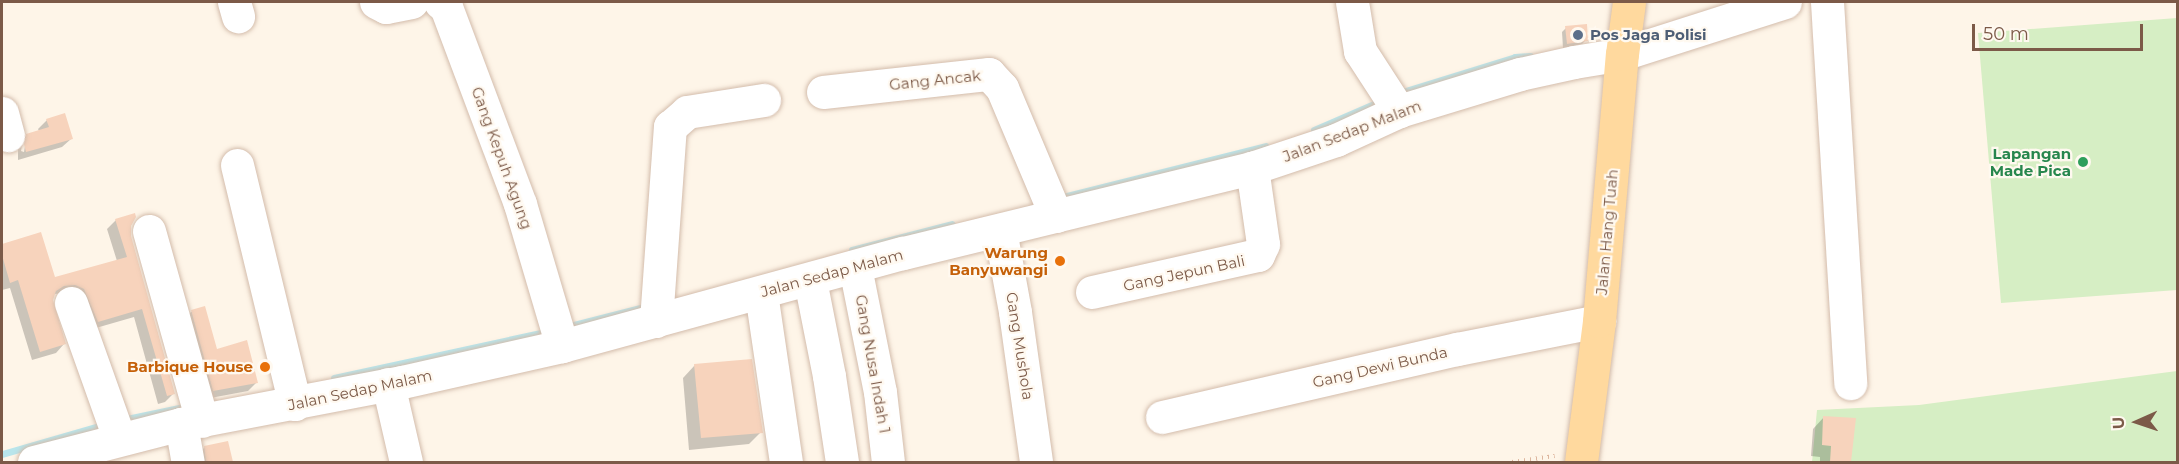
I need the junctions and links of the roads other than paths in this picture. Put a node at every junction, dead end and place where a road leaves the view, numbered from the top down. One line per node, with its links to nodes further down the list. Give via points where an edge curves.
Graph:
1 (376, 2): 2 (street, via 386,8)
2 (412, 2)
3 (440, 2): 24 (street, Gang Kepuh Agung, via 446,7 520,204)
4 (1352, 2): 11 (street, via 1360,51)
5 (1629, 2): 8 (main road, Jalan Hang Tuah)
6 (1785, 2): 8 (street, Jalan Sedap Malam)
7 (1827, 2): 25 (street)
8 (1622, 54): 11 (street, Jalan Sedap Malam); 23 (main road, Jalan Hang Tuah)
9 (823, 92): 14 (street, Gang Ancak, via 989,74 1002,88)
10 (764, 100): 22 (street, via 687,112 670,127)
11 (1394, 103): 13 (street, Jalan Sedap Malam, via 1336,140)
12 (237, 165): 27 (street)
13 (1252, 168): 14 (street, Jalan Sedap Malam); 19 (street, Gang Jepun Bali, via 1263,244 1258,255)
14 (1051, 204): 15 (street, Jalan Sedap Malam)
15 (1000, 230): 17 (street, Jalan Sedap Malam); 38 (street, Gang Mushola)
16 (149, 231): 28 (street)
17 (855, 267): 18 (street, Jalan Sedap Malam); 37 (street, Gang Nusa Indah 1, via 880,392)
18 (810, 280): 20 (street, Jalan Sedap Malam); 36 (street)
19 (1092, 292)
20 (761, 293): 22 (street, Jalan Sedap Malam); 35 (street)
21 (71, 303): 30 (street)
22 (657, 305): 24 (street, Jalan Sedap Malam)
23 (1599, 321): 29 (street, Gang Dewi Bunda, via 1457,349); 31 (main road, Jalan Hang Tuah)
24 (559, 334): 26 (street, Jalan Sedap Malam)
25 (1850, 383)
26 (388, 384): 27 (street, Jalan Sedap Malam); 34 (street)
27 (291, 389): 28 (street, Jalan Sedap Malam)
28 (194, 414): 30 (street, Jalan Sedap Malam); 33 (street)
29 (1162, 417)
30 (109, 439): 32 (street, Jalan Sedap Malam)
31 (1581, 457)
32 (33, 462)
33 (188, 462)
34 (406, 462)
35 (786, 462)
36 (842, 462)
37 (888, 462)
38 (1036, 462)

